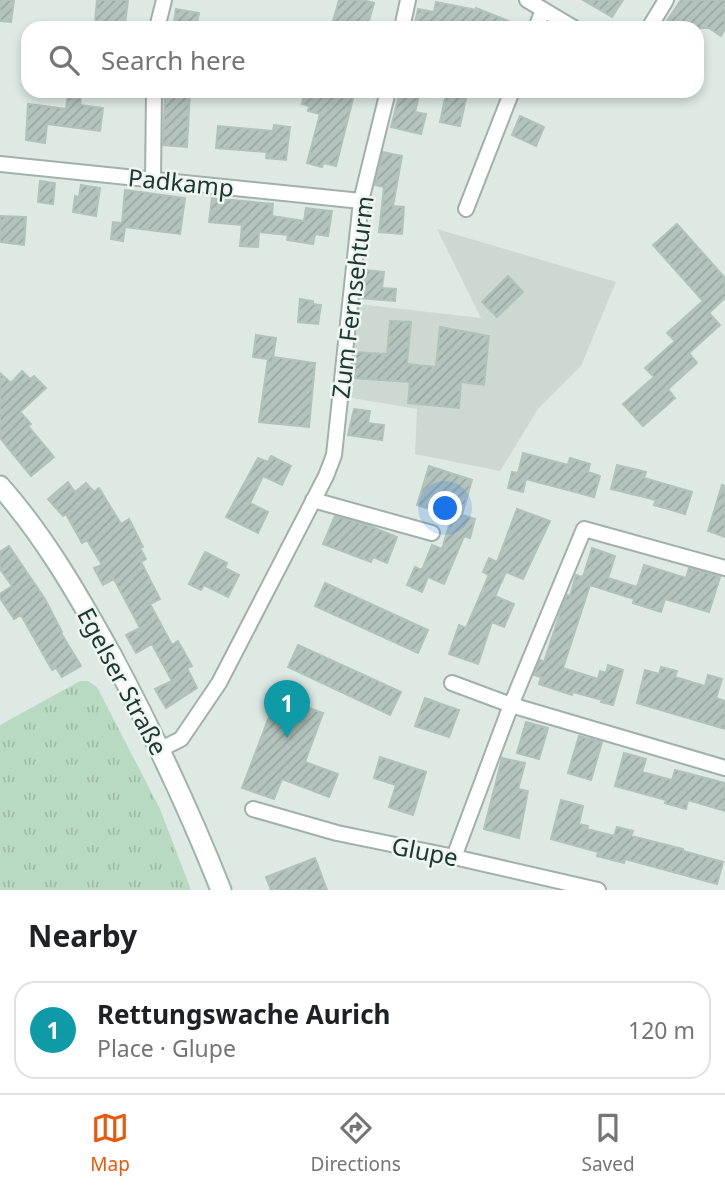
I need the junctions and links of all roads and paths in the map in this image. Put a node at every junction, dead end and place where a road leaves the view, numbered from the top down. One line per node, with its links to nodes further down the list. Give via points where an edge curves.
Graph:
1 (164, 0): 6 (street)
2 (408, 0): 7 (street)
3 (527, 0): 5 (street)
4 (666, 0): 10 (street)
5 (543, 10): 8 (street); 9 (street)
6 (159, 21)
7 (404, 21)
8 (539, 21)
9 (562, 21)
10 (653, 21)
11 (154, 98): 15 (street)
12 (386, 98): 16 (street, Zum Fernsehturm)
13 (509, 98): 17 (street)
14 (0, 164): 15 (street, Padkamp)
15 (153, 180): 16 (street, Padkamp)
16 (361, 201): 19 (street, Zum Fernsehturm, via 334,455)
17 (466, 209)
18 (0, 486): 24 (main road, Egelser Straße, via 64,572)
19 (313, 500): 20 (street); 24 (street, Zum Fernsehturm, via 219,683 181,739)
20 (432, 533)
21 (725, 568): 23 (street, via 584,529)
22 (452, 683): 23 (street)
23 (511, 705): 25 (street); 27 (street)
24 (161, 749): 28 (main road, Egelser Straße)
25 (725, 768)
26 (253, 809): 27 (street, Glupe, via 337,834)
27 (454, 857): 29 (street, Glupe)
28 (221, 890)
29 (598, 890)

